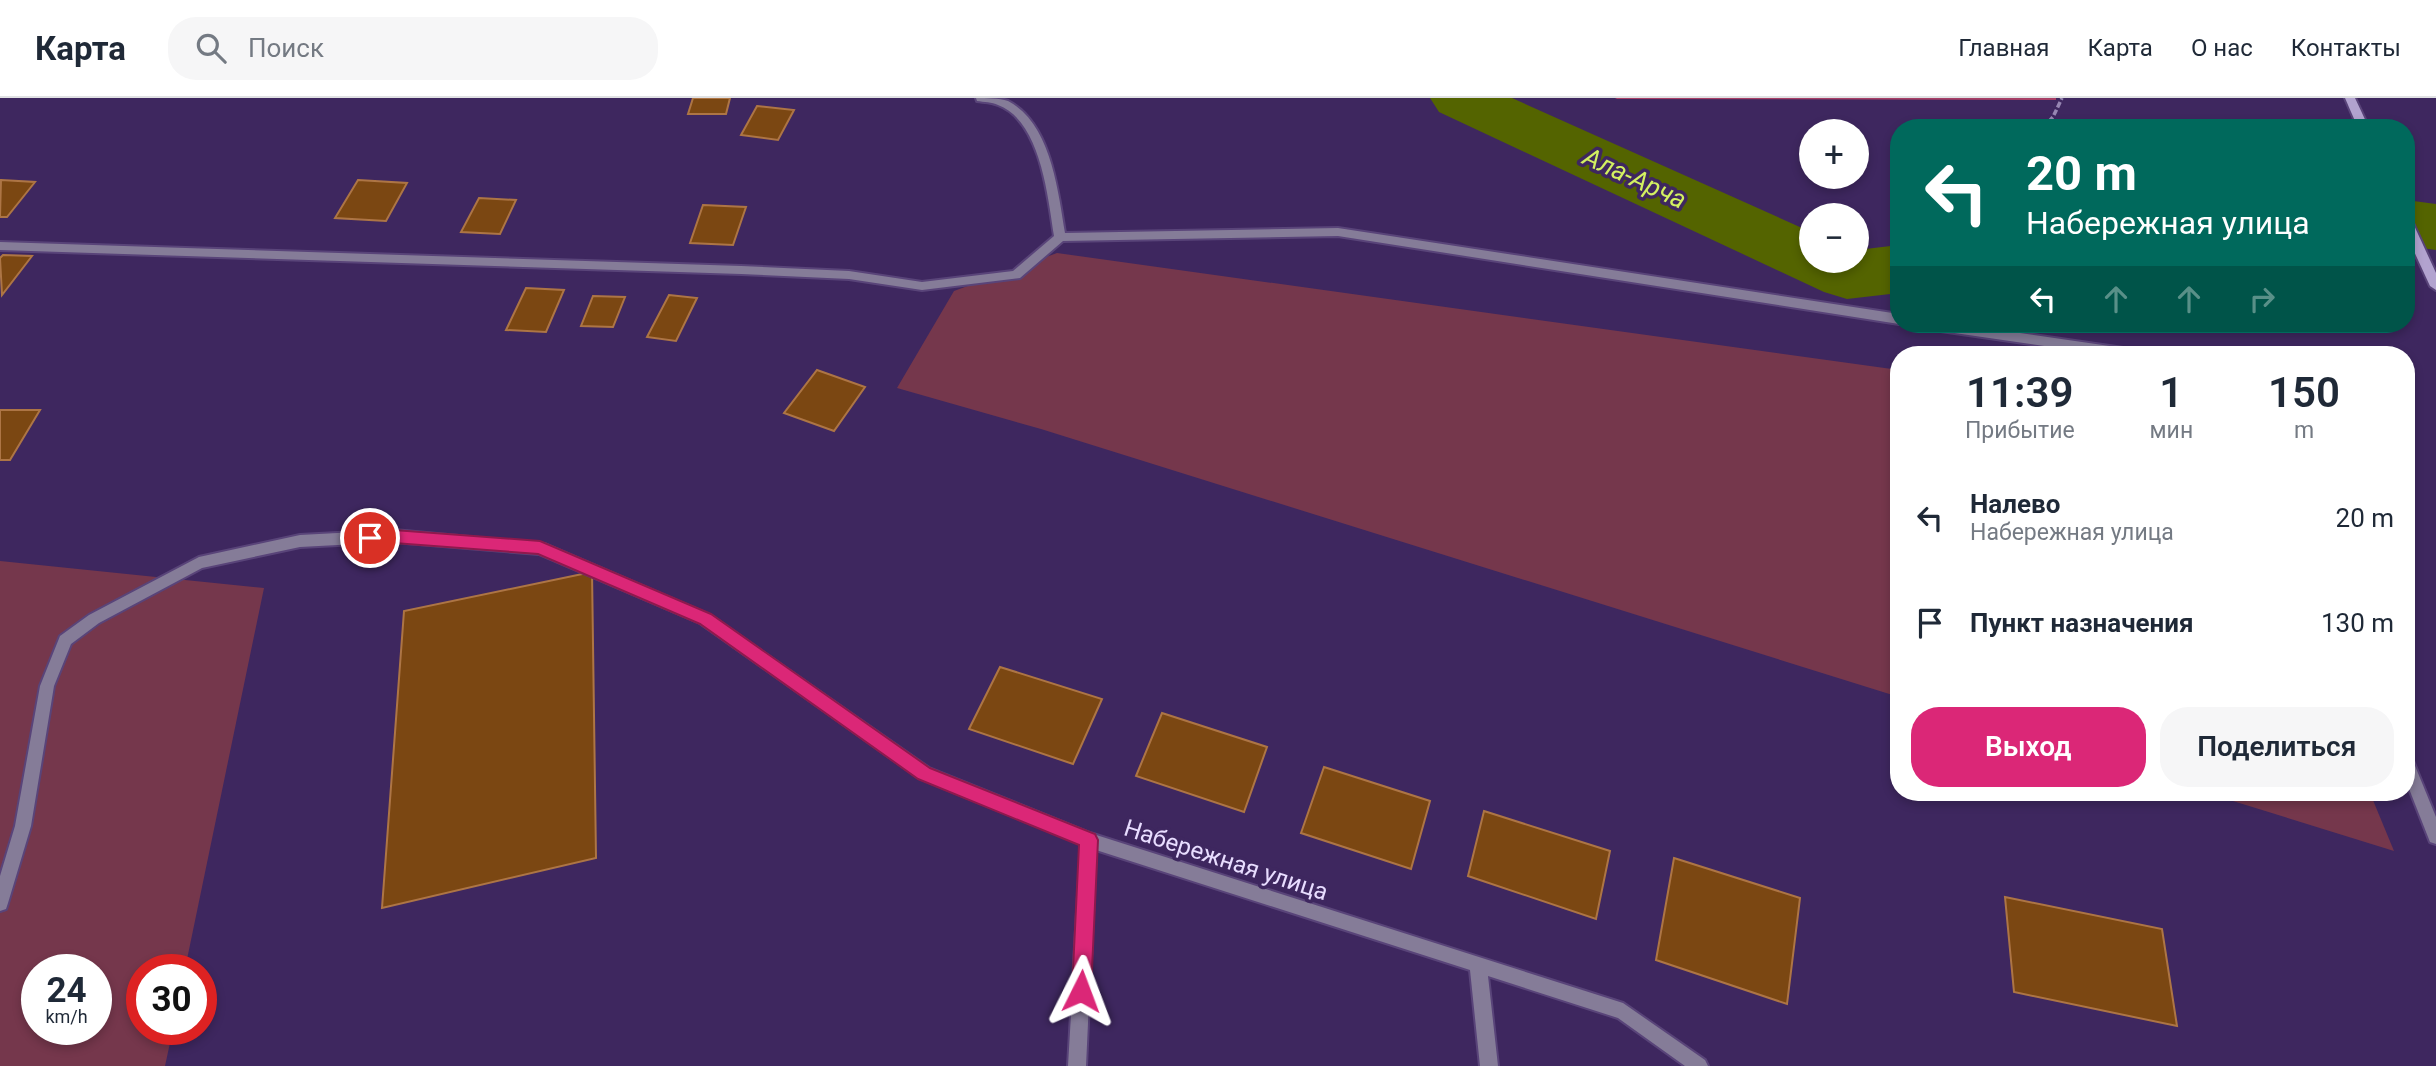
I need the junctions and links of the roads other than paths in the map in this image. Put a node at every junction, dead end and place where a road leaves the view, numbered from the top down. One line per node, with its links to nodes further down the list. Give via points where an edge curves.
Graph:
1 (981, 98): 4 (street, via 1007,104 1035,135 1050,177)
2 (2350, 98): 3 (main road)
3 (2360, 119)
4 (1060, 237): 6 (street, via 1016,275 922,286 849,275 768,271); 8 (street, via 1338,232)
5 (2415, 240): 7 (main road)
6 (0, 246)
7 (2436, 286)
8 (1890, 318)
9 (1988, 333): 10 (street)
10 (2076, 346)
11 (2415, 784): 12 (street)
12 (2436, 837)
13 (1089, 840): 14 (street, Набережная улица, via 924,774 705,619 540,548 394,536 300,541 199,563 65,640 47,686 23,826); 15 (street, Набережная улица); 16 (street)
14 (0, 903)
15 (1478, 964): 17 (street); 18 (street, Набережная улица, via 1623,1011)
16 (1077, 1066)
17 (1489, 1066)
18 (1699, 1066)

